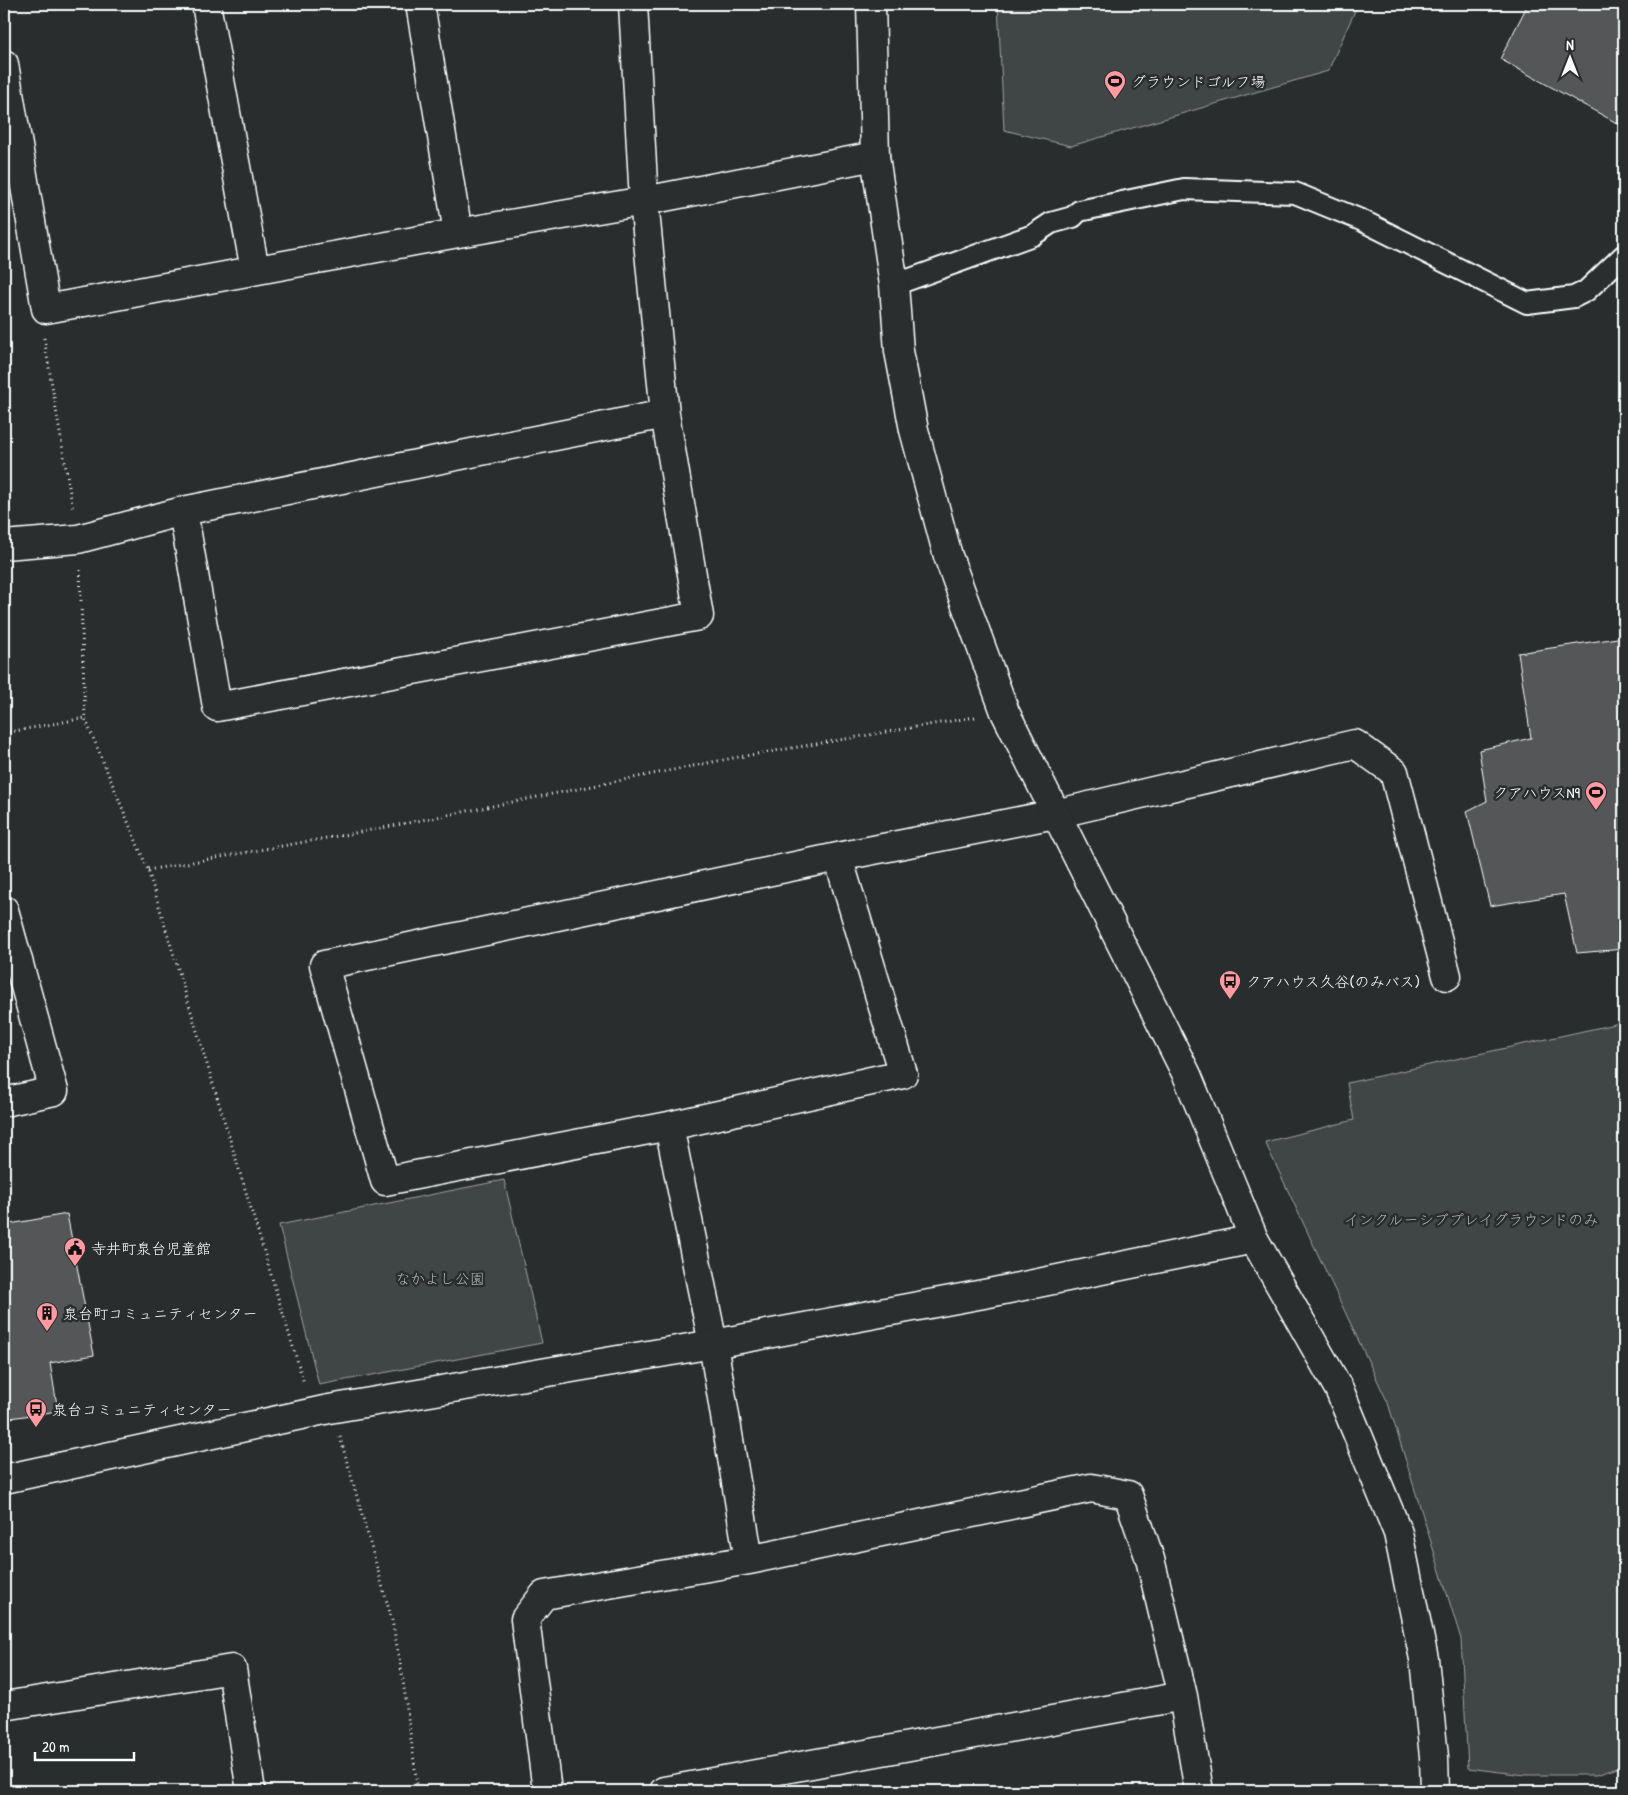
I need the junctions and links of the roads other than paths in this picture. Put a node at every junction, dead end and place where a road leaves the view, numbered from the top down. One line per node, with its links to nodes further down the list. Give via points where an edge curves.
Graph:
1 (206, 4): 10 (street)
2 (420, 4): 8 (street)
3 (633, 4): 7 (street)
4 (871, 4): 6 (street)
5 (4, 64): 10 (street, via 46,310)
6 (875, 156): 7 (street); 11 (street)
7 (644, 201): 8 (street); 12 (street)
8 (458, 233): 10 (street)
9 (1624, 255): 11 (lane, via 1586,291 1574,297 1527,303 1361,220 1295,193 1184,189 1079,211 1073,217 1052,223 1033,235)
10 (256, 270)
11 (894, 285): 15 (street, via 899,351 914,430 948,556 1005,712)
12 (665, 414): 13 (street); 13 (street, via 699,616 217,707)
13 (183, 511): 14 (street, via 78,539)
14 (4, 545)
15 (1056, 814): 16 (street); 18 (street, via 1355,744 1394,772); 21 (street, via 1187,1075)
16 (838, 857): 20 (street, via 903,1074); 20 (street, via 324,965 384,1181)
17 (4, 910): 19 (street, via 54,1091)
18 (1447, 976)
19 (4, 1102)
20 (669, 1126): 22 (street)
21 (1254, 1238): 22 (street, via 988,1293); 31 (street, via 1339,1389 1398,1533 1424,1659)
22 (713, 1344): 23 (street, via 329,1409); 24 (street)
23 (4, 1479)
24 (749, 1560): 25 (street, via 1090,1488 1128,1495 1150,1559); 28 (street, via 544,1595 525,1619)
25 (1183, 1696): 29 (street); 30 (street)
26 (4, 1706): 27 (street, via 232,1669)
27 (251, 1791)
28 (547, 1791)
29 (664, 1791)
30 (1199, 1791)
31 (1435, 1791)

